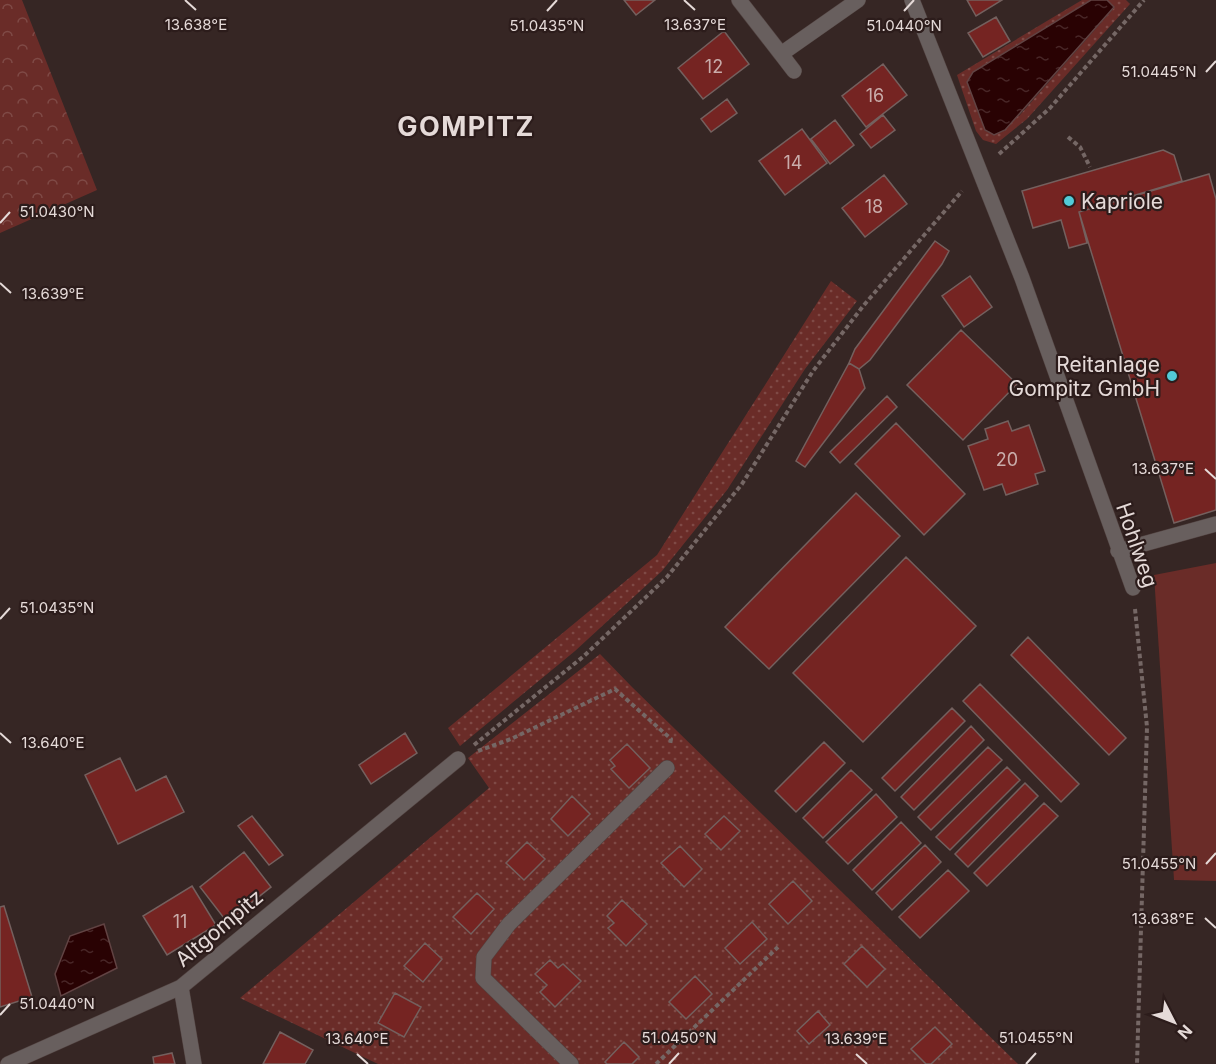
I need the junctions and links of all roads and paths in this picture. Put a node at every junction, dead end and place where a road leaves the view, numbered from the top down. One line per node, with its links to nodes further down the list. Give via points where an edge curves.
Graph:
1 (739, 0): 5 (street)
2 (858, 0): 5 (street)
3 (912, 0): 9 (street, Hohlweg)
4 (1144, 0): 9 (path, via 1050,108)
5 (781, 54): 6 (street)
6 (794, 71)
7 (1068, 137): 8 (path, via 1080,147)
8 (1090, 167)
9 (980, 170): 11 (street, Hohlweg); 13 (path, via 813,371 742,484 668,577 584,656)
10 (1216, 524): 11 (street)
11 (1118, 551): 12 (street, Hohlweg)
12 (1133, 588): 22 (path, Hohlweg, via 1147,727)
13 (458, 759): 14 (path, via 511,739 615,688 671,739); 16 (street, Altgompitz)
14 (667, 768): 20 (street, via 509,924 484,957 483,978)
15 (778, 947): 21 (path)
16 (181, 987): 17 (street, Altgompitz); 19 (street, Altgompitz)
17 (33, 1059): 18 (street, Altgompitz)
18 (8, 1064)
19 (194, 1064)
20 (571, 1064)
21 (656, 1064)
22 (1137, 1064)

